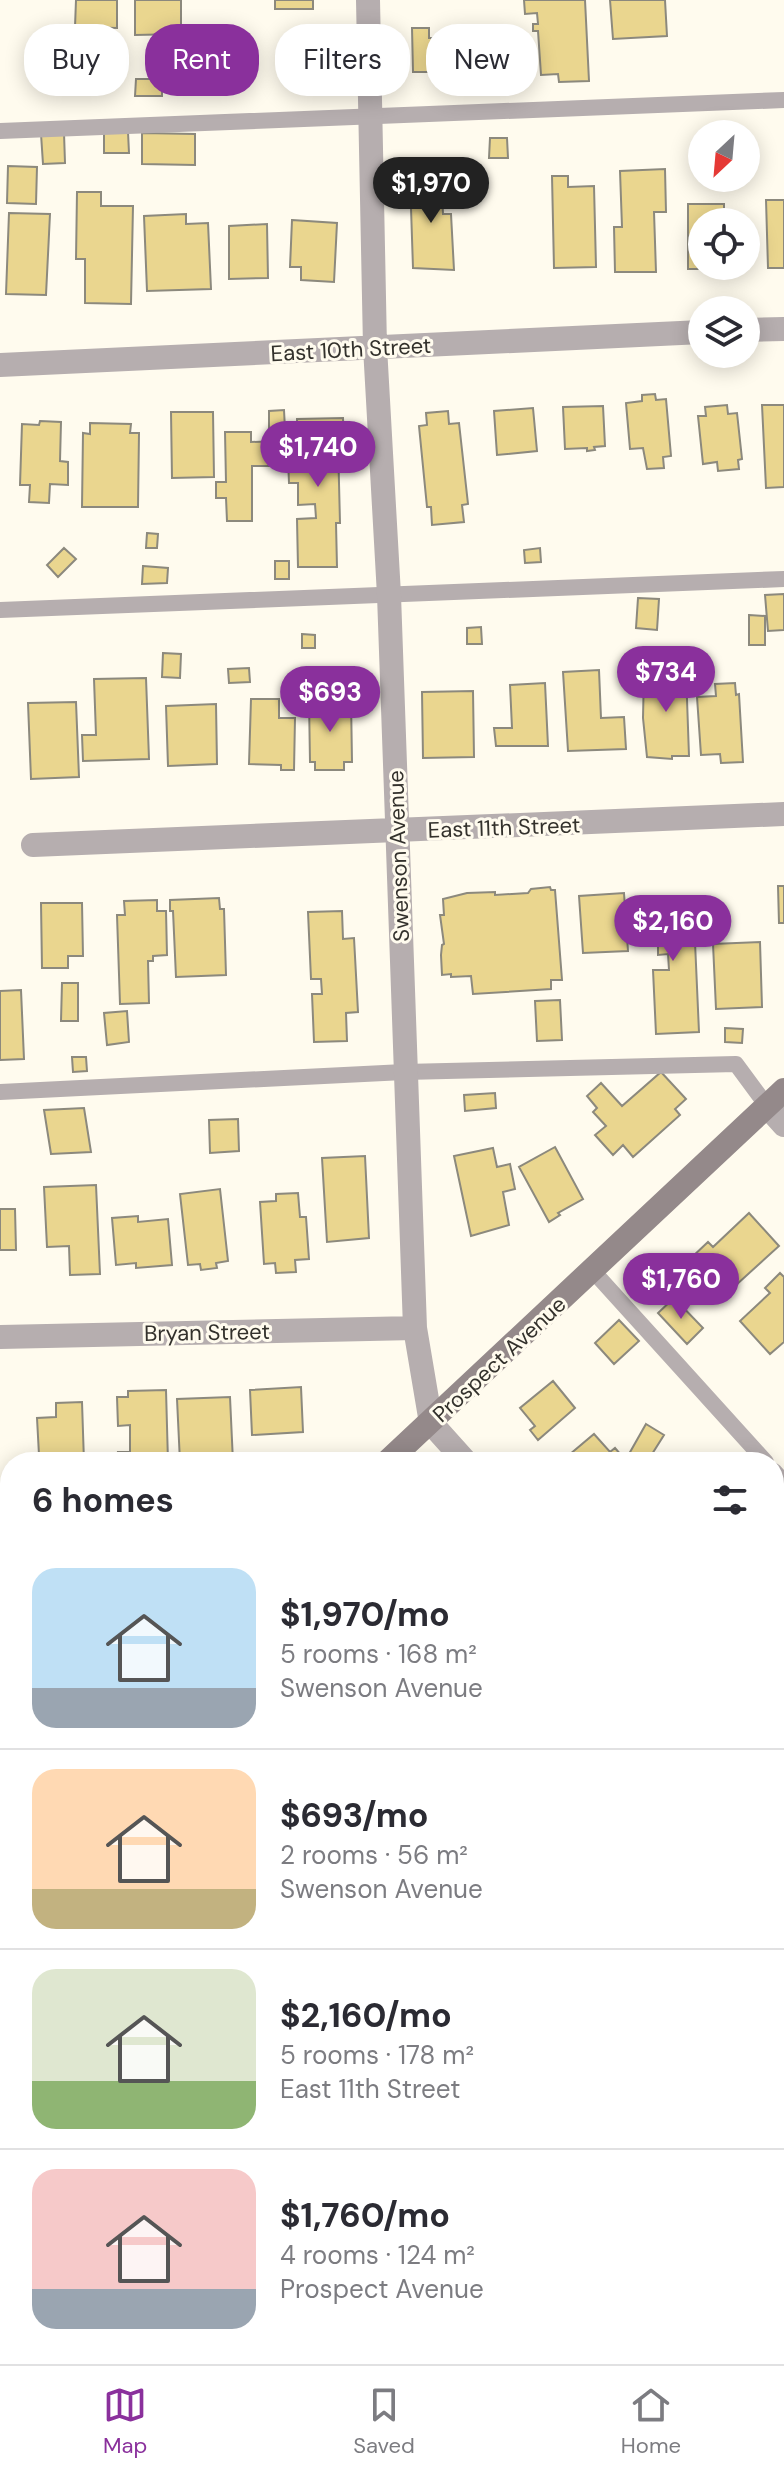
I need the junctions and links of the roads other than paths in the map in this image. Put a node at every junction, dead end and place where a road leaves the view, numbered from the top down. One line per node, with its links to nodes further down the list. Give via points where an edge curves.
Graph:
1 (368, 0): 3 (street, Swenson Avenue)
2 (784, 100): 3 (lane)
3 (370, 116): 4 (lane); 8 (street, Swenson Avenue)
4 (0, 131)
5 (784, 329): 6 (street)
6 (760, 330)
7 (688, 333): 8 (street, East 10th Street)
8 (375, 347): 9 (street, East 10th Street); 11 (street, Swenson Avenue)
9 (0, 365)
10 (784, 579): 11 (lane)
11 (389, 595): 12 (lane); 14 (street, Swenson Avenue)
12 (0, 610)
13 (784, 814): 14 (street, East 11th Street)
14 (398, 831): 15 (street, East 11th Street); 16 (street, Swenson Avenue)
15 (33, 845)
16 (404, 1072): 17 (lane); 18 (lane, via 736,1064); 21 (street, Swenson Avenue)
17 (0, 1092)
18 (775, 1098): 19 (street); 20 (street, Prospect Avenue)
19 (784, 1125)
20 (593, 1271): 23 (street, Prospect Avenue); 26 (lane)
21 (415, 1328): 22 (street, Bryan Street); 23 (street, Swenson Avenue)
22 (0, 1337)
23 (431, 1423): 24 (street, Prospect Avenue); 25 (street)
24 (398, 1452)
25 (457, 1452)
26 (757, 1452)

